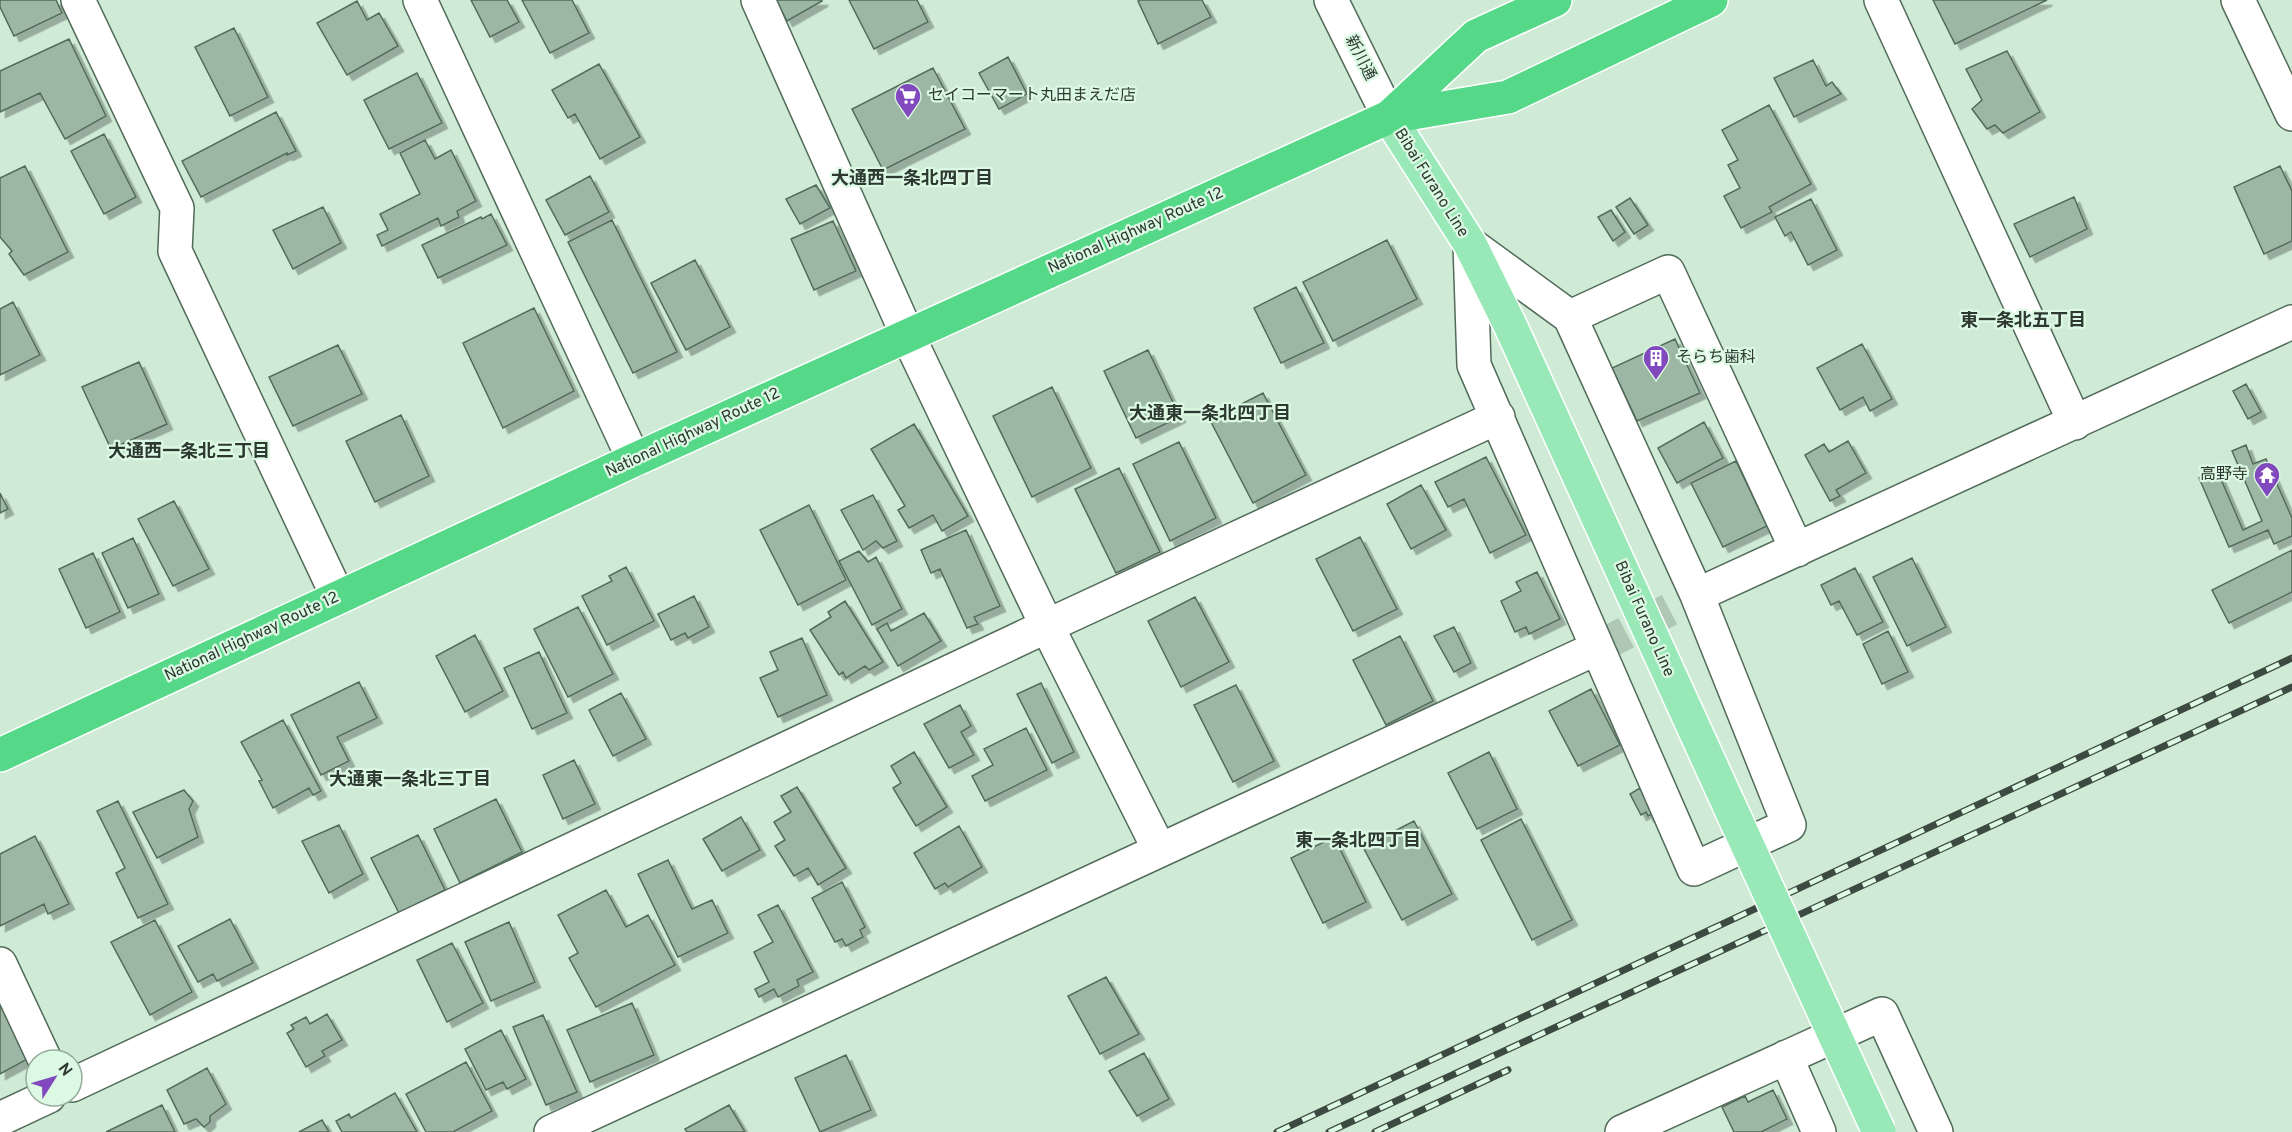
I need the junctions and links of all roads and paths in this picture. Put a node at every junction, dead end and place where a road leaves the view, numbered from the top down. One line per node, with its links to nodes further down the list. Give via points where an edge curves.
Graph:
1 (78, 0): 20 (street, via 177,208 175,251)
2 (420, 0): 17 (street)
3 (758, 0): 14 (street)
4 (1331, 0): 10 (street, 新川通)
5 (1555, 0): 10 (highway, National Highway Route 12, via 1476,36)
6 (1711, 0): 10 (highway, National Highway Route 12, via 1508,97)
7 (1881, 0): 16 (street)
8 (2238, 0): 9 (street)
9 (2292, 114)
10 (1389, 117): 11 (main road, Bibai Furano Line); 14 (highway, National Highway Route 12)
11 (1470, 244): 12 (street); 15 (street, via 1474,365); 34 (main road, Bibai Furano Line, bridge)
12 (1570, 317): 18 (street, via 1668,272); 19 (street)
13 (2292, 322): 16 (street)
14 (908, 334): 17 (highway, National Highway Route 12); 21 (street)
15 (1498, 417): 21 (street); 22 (street)
16 (2075, 423): 18 (street)
17 (634, 460): 20 (highway, National Highway Route 12)
18 (1797, 550): 19 (street)
19 (1697, 595): 22 (street, via 1789,825 1694,869)
20 (338, 597): 23 (highway, National Highway Route 12)
21 (1047, 626): 24 (street); 28 (street)
22 (1597, 648): 24 (street)
23 (0, 755)
24 (1159, 849): 31 (street)
25 (0, 964): 26 (street)
26 (39, 1048)
27 (1786, 1058): 32 (street); 33 (street); 35 (street, via 1882,1014)
28 (84, 1079)
29 (24, 1108): 30 (street)
30 (0, 1119)
31 (551, 1132)
32 (1622, 1132)
33 (1819, 1132)
34 (1879, 1132)
35 (1936, 1132)

